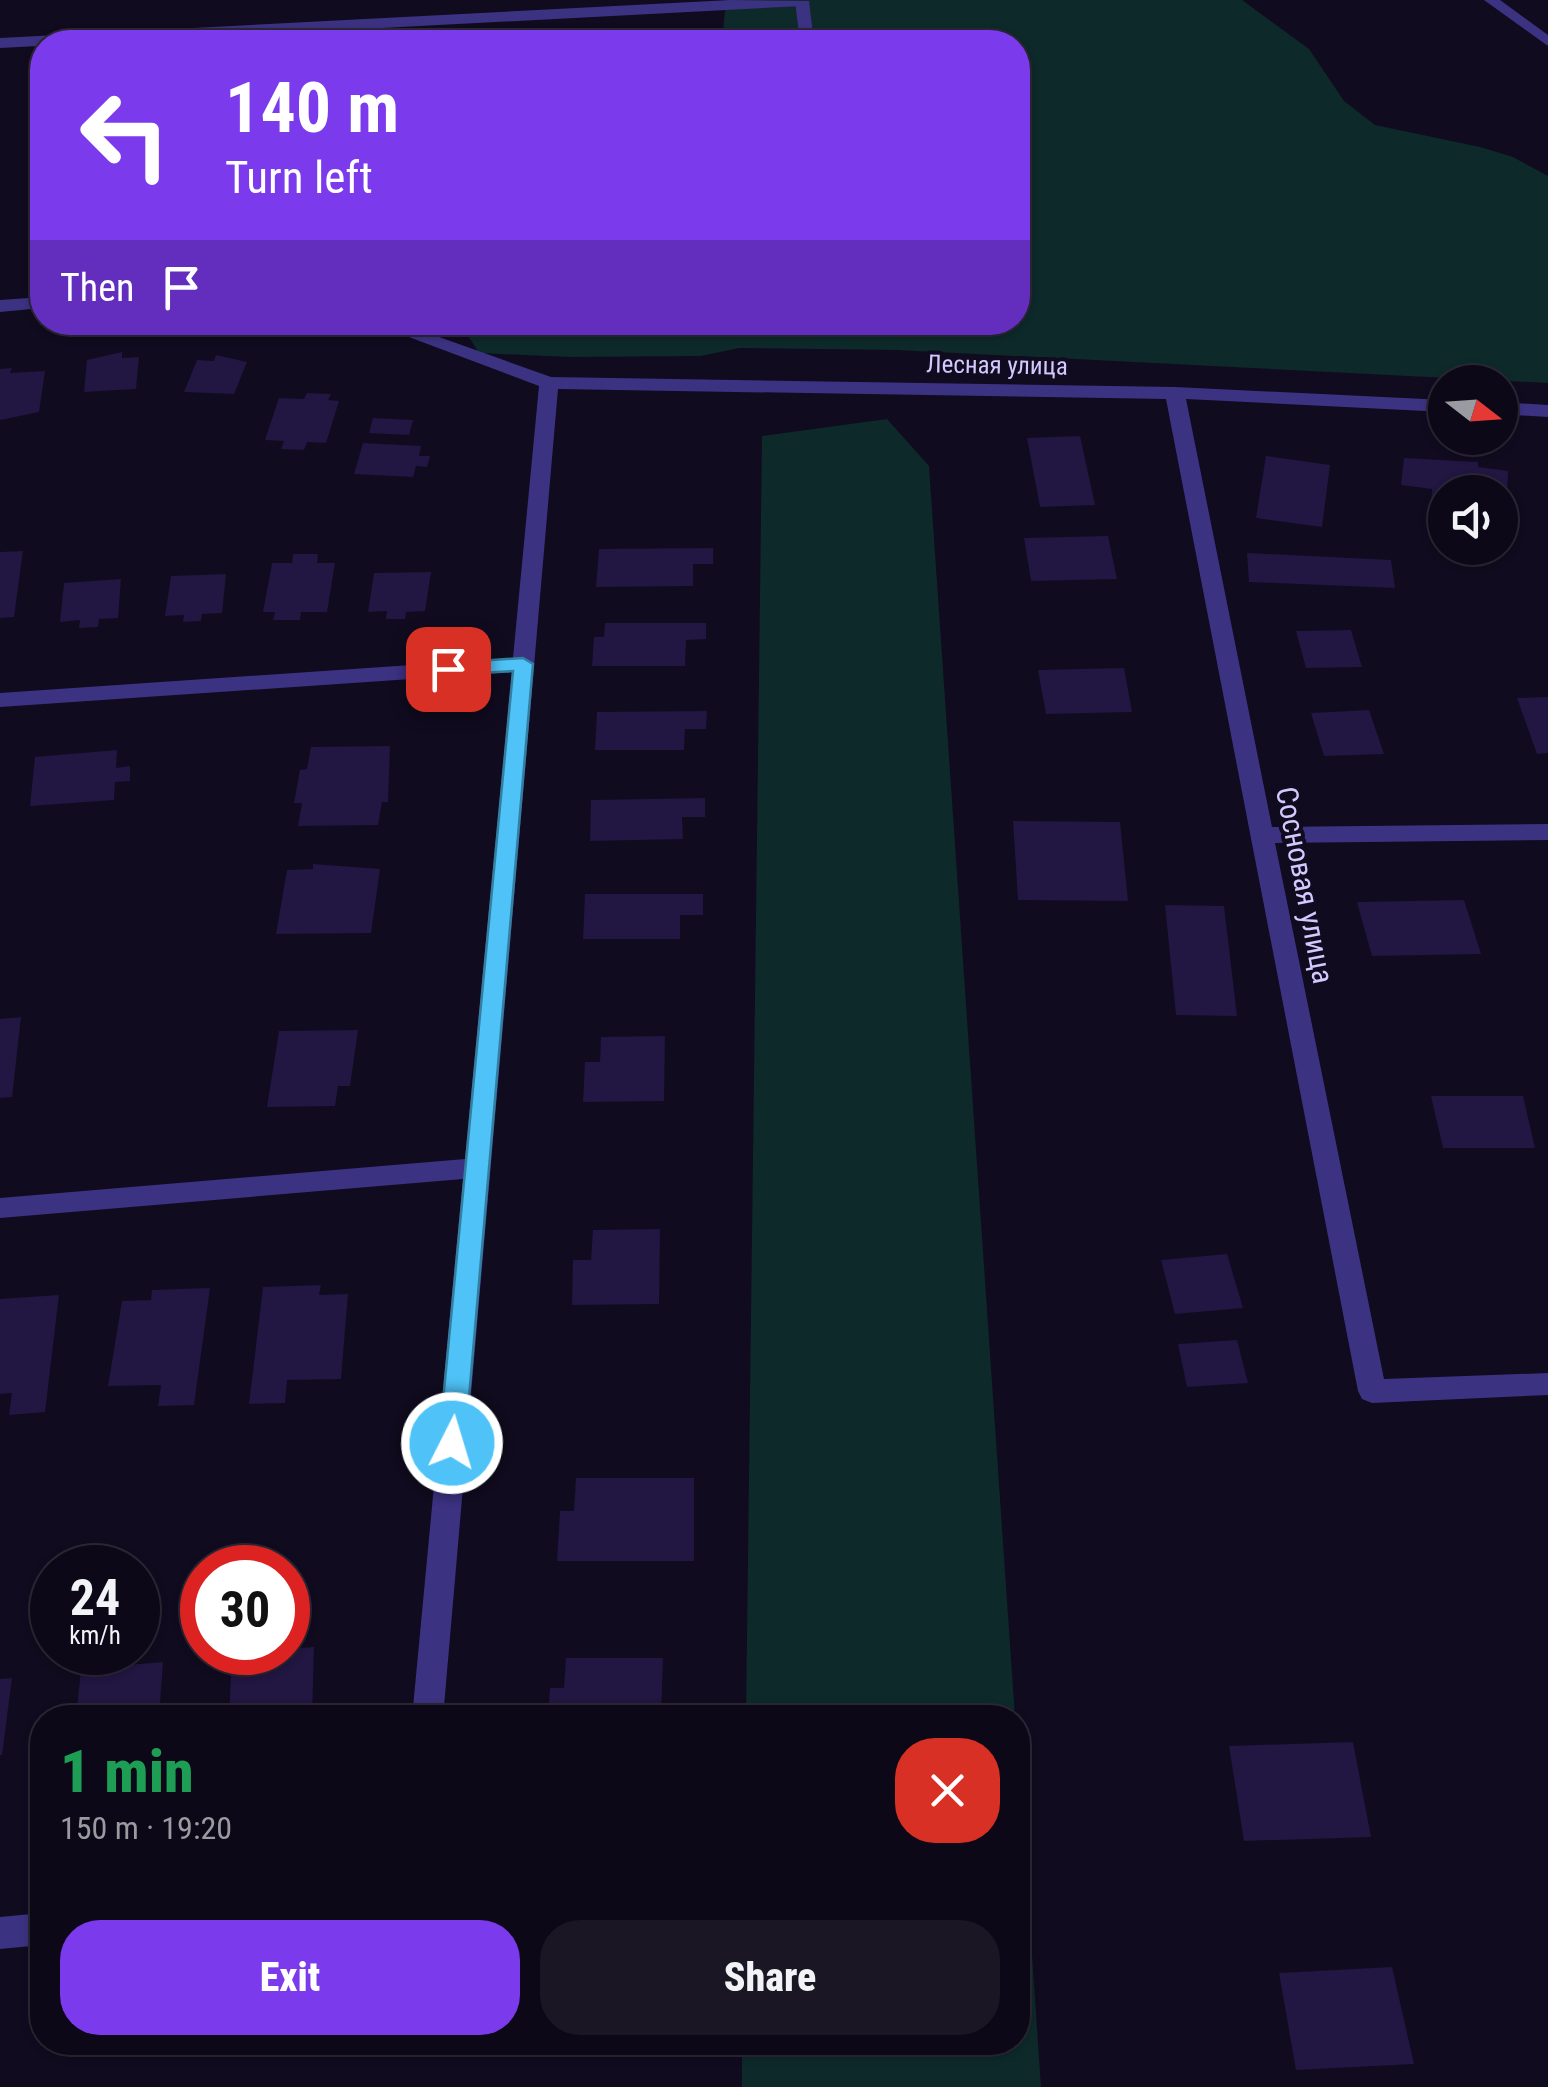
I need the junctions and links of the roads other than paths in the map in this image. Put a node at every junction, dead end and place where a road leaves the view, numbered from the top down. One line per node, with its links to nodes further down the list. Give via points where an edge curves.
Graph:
1 (1490, 0): 6 (lane)
2 (802, 1): 3 (street); 4 (lane)
3 (248, 30)
4 (806, 30)
5 (30, 41): 7 (street)
6 (1548, 42)
7 (0, 43)
8 (30, 304): 9 (street)
9 (0, 306)
10 (414, 335): 11 (street, Лесная улица)
11 (549, 383): 12 (street, Лесная улица); 16 (street)
12 (1175, 393): 13 (street, Лесная улица); 19 (street, Сосновая улица)
13 (1428, 405)
14 (1518, 409): 15 (street)
15 (1548, 411)
16 (523, 664): 17 (street); 20 (street)
17 (0, 700)
18 (1548, 832): 19 (street)
19 (1262, 835): 22 (street, Сосновая улица, via 1372,1390)
20 (478, 1168): 21 (street); 23 (street)
21 (0, 1208)
22 (1548, 1384)
23 (428, 1705)
24 (30, 1930): 25 (street)
25 (0, 1934)

